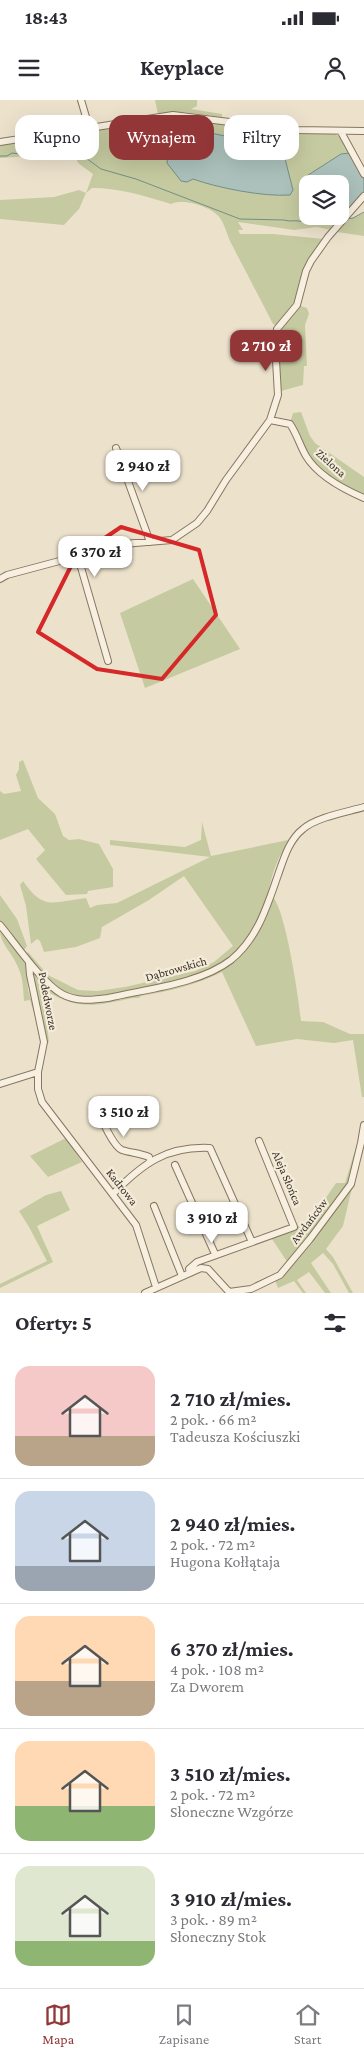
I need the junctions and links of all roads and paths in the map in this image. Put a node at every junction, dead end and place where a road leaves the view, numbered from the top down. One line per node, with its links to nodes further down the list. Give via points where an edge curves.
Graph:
1 (81, 100): 2 (street)
2 (85, 115)
3 (99, 126): 5 (street, via 173,115 295,130)
4 (364, 131): 5 (street)
5 (341, 132): 8 (street)
6 (15, 139): 7 (street)
7 (0, 142)
8 (364, 174)
9 (364, 196): 10 (street, via 311,261 297,305 277,329 278,395)
10 (270, 420): 12 (street, Zielona, via 290,424 306,457 316,468 336,484); 13 (street, via 197,522 172,540)
11 (116, 448): 13 (street)
12 (364, 498)
13 (150, 542): 14 (street, via 123,544)
14 (78, 557): 15 (street); 16 (street)
15 (0, 579)
16 (108, 661)
17 (364, 806): 19 (street, Dąbrowskich, via 304,828 286,852 263,917 248,944 214,970 108,998 84,999 62,994)
18 (0, 925): 19 (street, Dąbrowskich)
19 (30, 963): 20 (street, Podedworze, via 44,1042)
20 (38, 1072): 21 (street); 22 (street, Podedworze)
21 (0, 1084)
22 (42, 1102): 28 (street, Kadrowa)
23 (94, 1102): 26 (street, via 114,1144 121,1150 139,1152)
24 (364, 1124): 35 (street, Awdańców, via 351,1184 310,1239 280,1275 251,1289)
25 (259, 1141): 30 (street, Aleja Słońca, via 294,1226)
26 (150, 1161): 28 (street); 30 (street, via 182,1149 210,1148)
27 (175, 1166): 31 (street)
28 (113, 1194): 34 (street, Kadrowa, via 136,1225)
29 (154, 1206): 33 (street)
30 (252, 1242): 31 (street, Aleja Słońca)
31 (215, 1254): 32 (street, Aleja Słońca, via 192,1266)
32 (190, 1273): 33 (street); 35 (street, via 205,1268)
33 (182, 1276): 34 (street)
34 (156, 1287): 36 (street)
35 (229, 1292)
36 (145, 1293)

